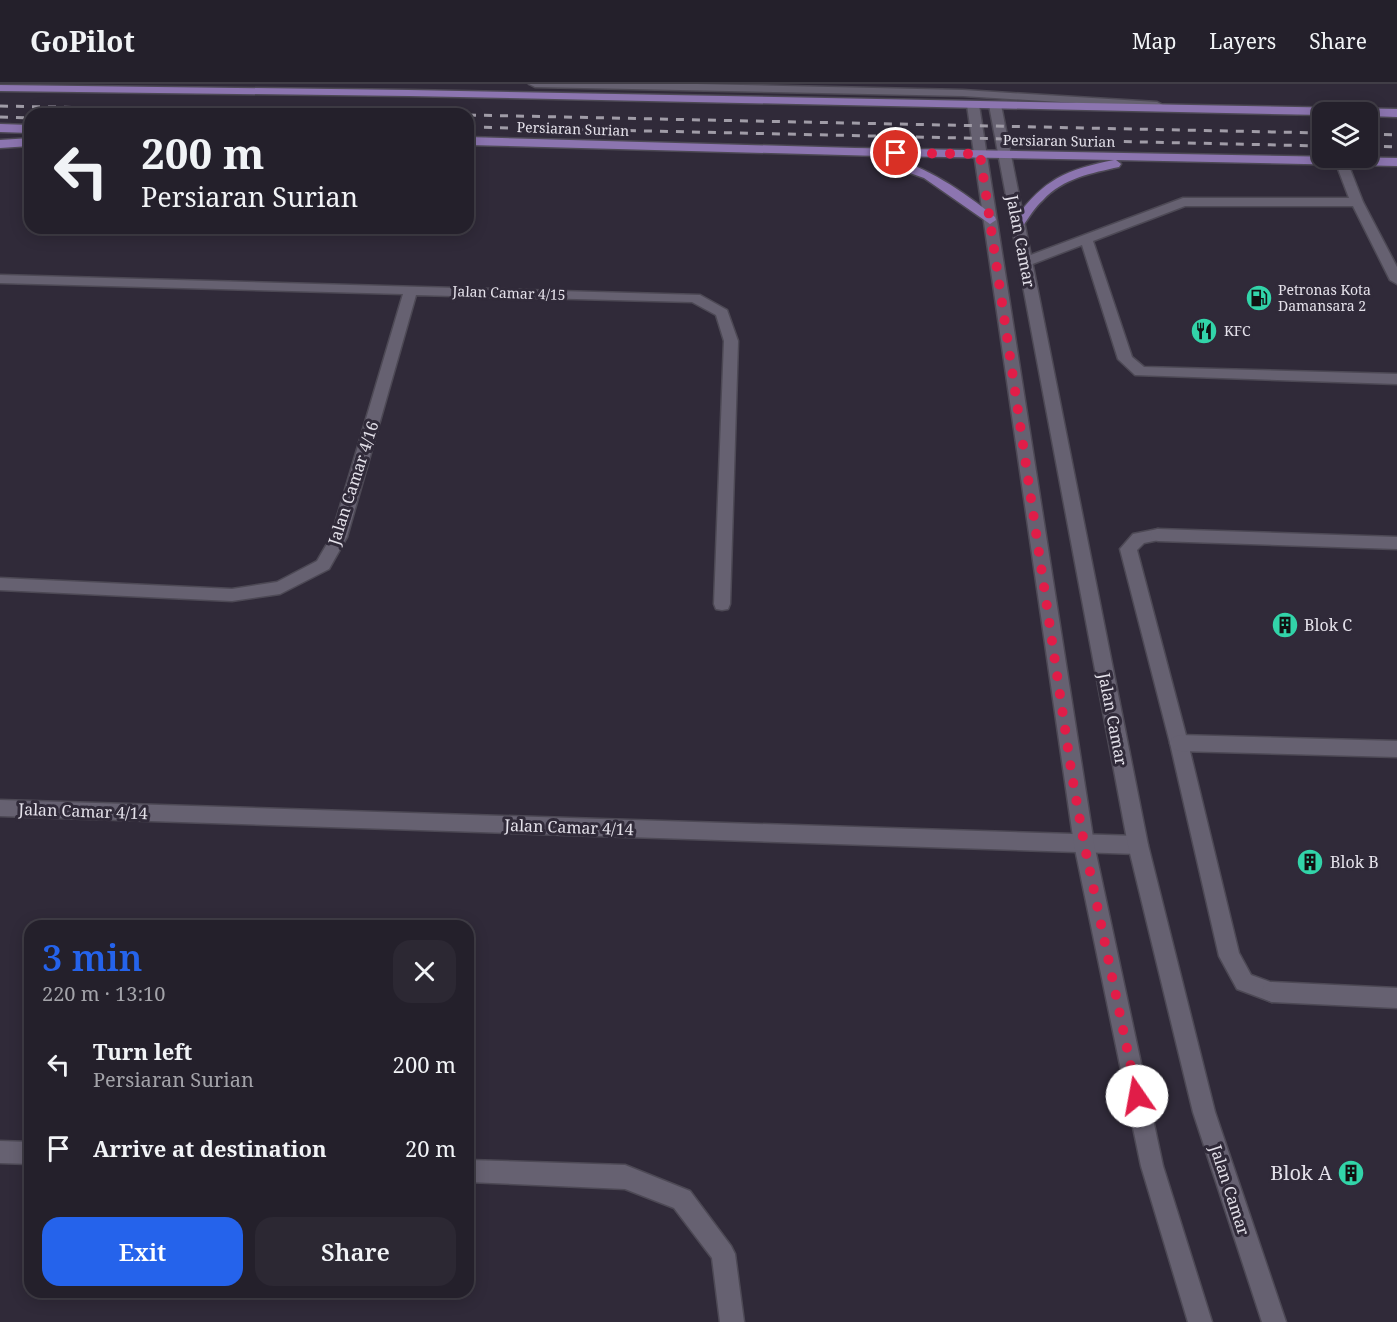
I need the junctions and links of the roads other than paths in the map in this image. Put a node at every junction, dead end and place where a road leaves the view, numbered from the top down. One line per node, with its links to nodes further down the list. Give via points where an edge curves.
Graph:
1 (535, 84): 5 (street, Persiaran Surian, via 963,93)
2 (0, 88): 3 (main road, Persiaran Surian)
3 (973, 105): 4 (main road, Persiaran Surian); 13 (street, Jalan Camar)
4 (995, 105): 5 (main road, Persiaran Surian); 14 (street, Jalan Camar)
5 (1222, 109): 6 (main road, Persiaran Surian)
6 (1397, 113)
7 (0, 128): 8 (main road)
8 (24, 129)
9 (474, 141): 12 (main road, Persiaran Surian)
10 (24, 142): 11 (main road)
11 (0, 144)
12 (855, 152): 13 (main road, Persiaran Surian); 21 (main road, via 894,161 942,181)
13 (980, 154): 14 (main road, Persiaran Surian); 21 (street, Jalan Camar)
14 (1004, 155): 15 (main road, Persiaran Surian); 22 (street, Jalan Camar)
15 (1158, 158): 16 (main road, Persiaran Surian); 22 (main road, via 1094,168 1055,184)
16 (1312, 161)
17 (1378, 162): 18 (main road, Persiaran Surian)
18 (1397, 162)
19 (1344, 168): 20 (street)
20 (1357, 202): 23 (street, via 1183,202); 26 (street)
21 (990, 220): 35 (street, Jalan Camar)
22 (1018, 224): 24 (street, Jalan Camar)
23 (1086, 238): 24 (street); 28 (street, via 1125,359 1140,372)
24 (1025, 262): 36 (street, Jalan Camar)
25 (0, 279): 27 (street, Jalan Camar 4/15)
26 (1397, 280)
27 (411, 290): 30 (street, Jalan Camar 4/16, via 339,537 323,565 280,588 232,595); 31 (street, Jalan Camar 4/15, via 695,298 722,314 731,341)
28 (1397, 379)
29 (1397, 543): 32 (street, via 1158,535 1139,538 1128,549)
30 (0, 584)
31 (722, 604)
32 (1179, 743): 33 (street); 37 (street, via 1229,956 1244,982 1272,992)
33 (1397, 749)
34 (0, 808): 35 (street, Jalan Camar 4/14)
35 (1084, 843): 36 (street, Jalan Camar 4/14); 42 (street, Jalan Camar, via 1152,1166)
36 (1138, 845): 43 (street, Jalan Camar, via 1204,1112)
37 (1397, 998)
38 (0, 1152): 39 (street)
39 (24, 1153)
40 (474, 1171): 41 (street, via 625,1177 682,1199 723,1254)
41 (732, 1322)
42 (1200, 1322)
43 (1274, 1322)

